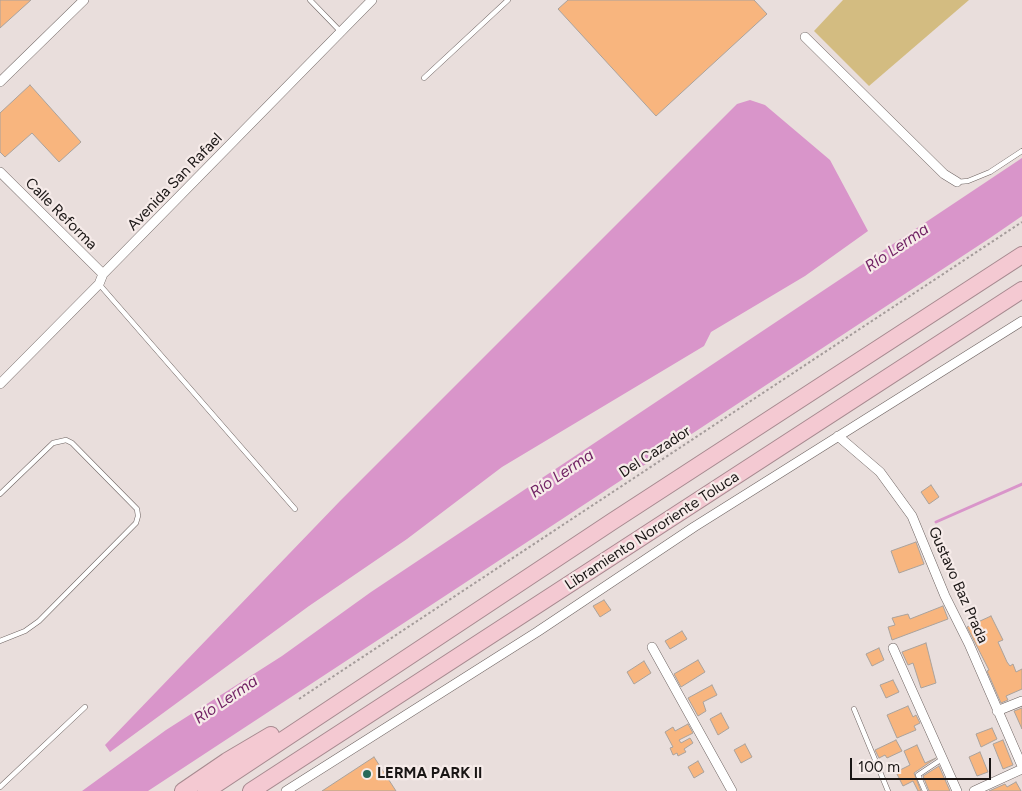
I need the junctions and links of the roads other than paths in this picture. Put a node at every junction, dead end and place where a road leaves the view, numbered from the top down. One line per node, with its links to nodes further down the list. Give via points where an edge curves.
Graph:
1 (84, 0): 8 (street)
2 (310, 0): 5 (lane)
3 (372, 0): 5 (street, Avenida San Rafael)
4 (508, 0): 7 (lane)
5 (341, 32): 13 (street, Avenida San Rafael)
6 (805, 37): 11 (street, via 944,174)
7 (424, 78)
8 (0, 82)
9 (1022, 151): 11 (lane, via 984,175)
10 (0, 172): 13 (street, Calle Reforma)
11 (957, 182)
12 (1022, 255): 28 (highway, Libramiento Nororiente Toluca)
13 (103, 274): 14 (street, Avenida San Rafael)
14 (99, 284): 17 (street, Avenida San Rafael); 20 (lane)
15 (1022, 290): 31 (highway, Libramiento Nororiente Toluca)
16 (1022, 321): 18 (street)
17 (0, 384)
18 (838, 436): 27 (street, Gustavo Baz Prada, via 880,472 912,516); 37 (street)
19 (0, 494): 21 (lane, via 53,443 66,440 72,442 137,509 138,516 136,523 39,621 25,631)
20 (295, 508)
21 (0, 641)
22 (652, 647): 38 (street)
23 (893, 648): 29 (street)
24 (1022, 701): 27 (street)
25 (85, 707): 32 (lane)
26 (854, 709): 39 (lane)
27 (997, 712): 30 (street, Gustavo Baz Prada)
28 (315, 718): 33 (highway, via 299,720 280,730); 34 (highway, Libramiento Nororiente Toluca)
29 (942, 759): 40 (lane, via 918,775); 41 (street)
30 (1022, 767): 42 (street)
31 (281, 773): 35 (highway, Libramiento Nororiente Toluca); 36 (street)
32 (0, 787)
33 (183, 791)
34 (206, 791)
35 (251, 791)
36 (266, 791)
37 (286, 791)
38 (732, 791)
39 (888, 791)
40 (925, 791)
41 (957, 791)
42 (974, 791)

